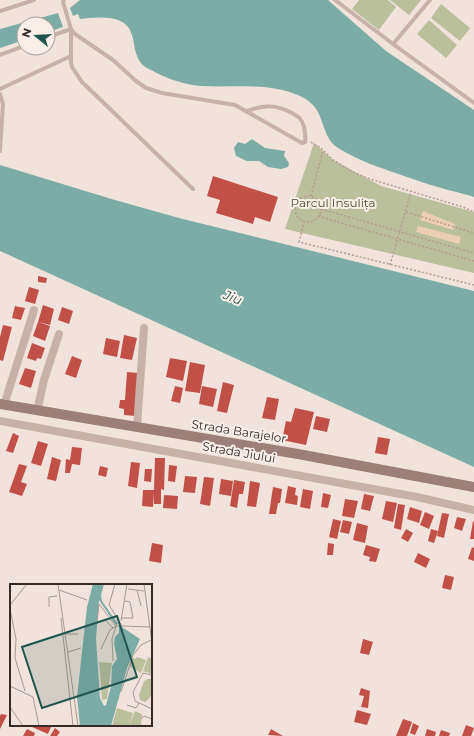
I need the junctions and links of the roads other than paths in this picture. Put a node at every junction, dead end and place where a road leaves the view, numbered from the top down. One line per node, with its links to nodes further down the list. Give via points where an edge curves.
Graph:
1 (34, 0): 5 (lane)
2 (335, 0): 8 (lane)
3 (430, 0): 8 (lane)
4 (63, 1): 6 (lane)
5 (0, 12)
6 (71, 28): 7 (lane); 11 (lane); 15 (lane, via 146,88 235,105)
7 (56, 34)
8 (393, 44): 14 (lane)
9 (16, 49): 10 (lane)
10 (0, 55)
11 (71, 56): 12 (lane); 17 (lane, via 72,67 82,82)
12 (0, 89)
13 (0, 94): 16 (lane, via 3,104)
14 (474, 103)
15 (247, 111): 15 (lane, via 302,143 305,142 301,119 284,109 272,106)
16 (0, 151)
17 (193, 189)
18 (34, 310): 21 (street)
19 (144, 328): 24 (street)
20 (59, 334): 22 (street)
21 (2, 404): 22 (main road, Strada Barajelor)
22 (37, 411): 24 (main road, Strada Barajelor)
23 (0, 421): 26 (street, Strada Jiului, via 417,497)
24 (137, 427): 25 (main road, Strada Barajelor)
25 (474, 487)
26 (474, 510)

